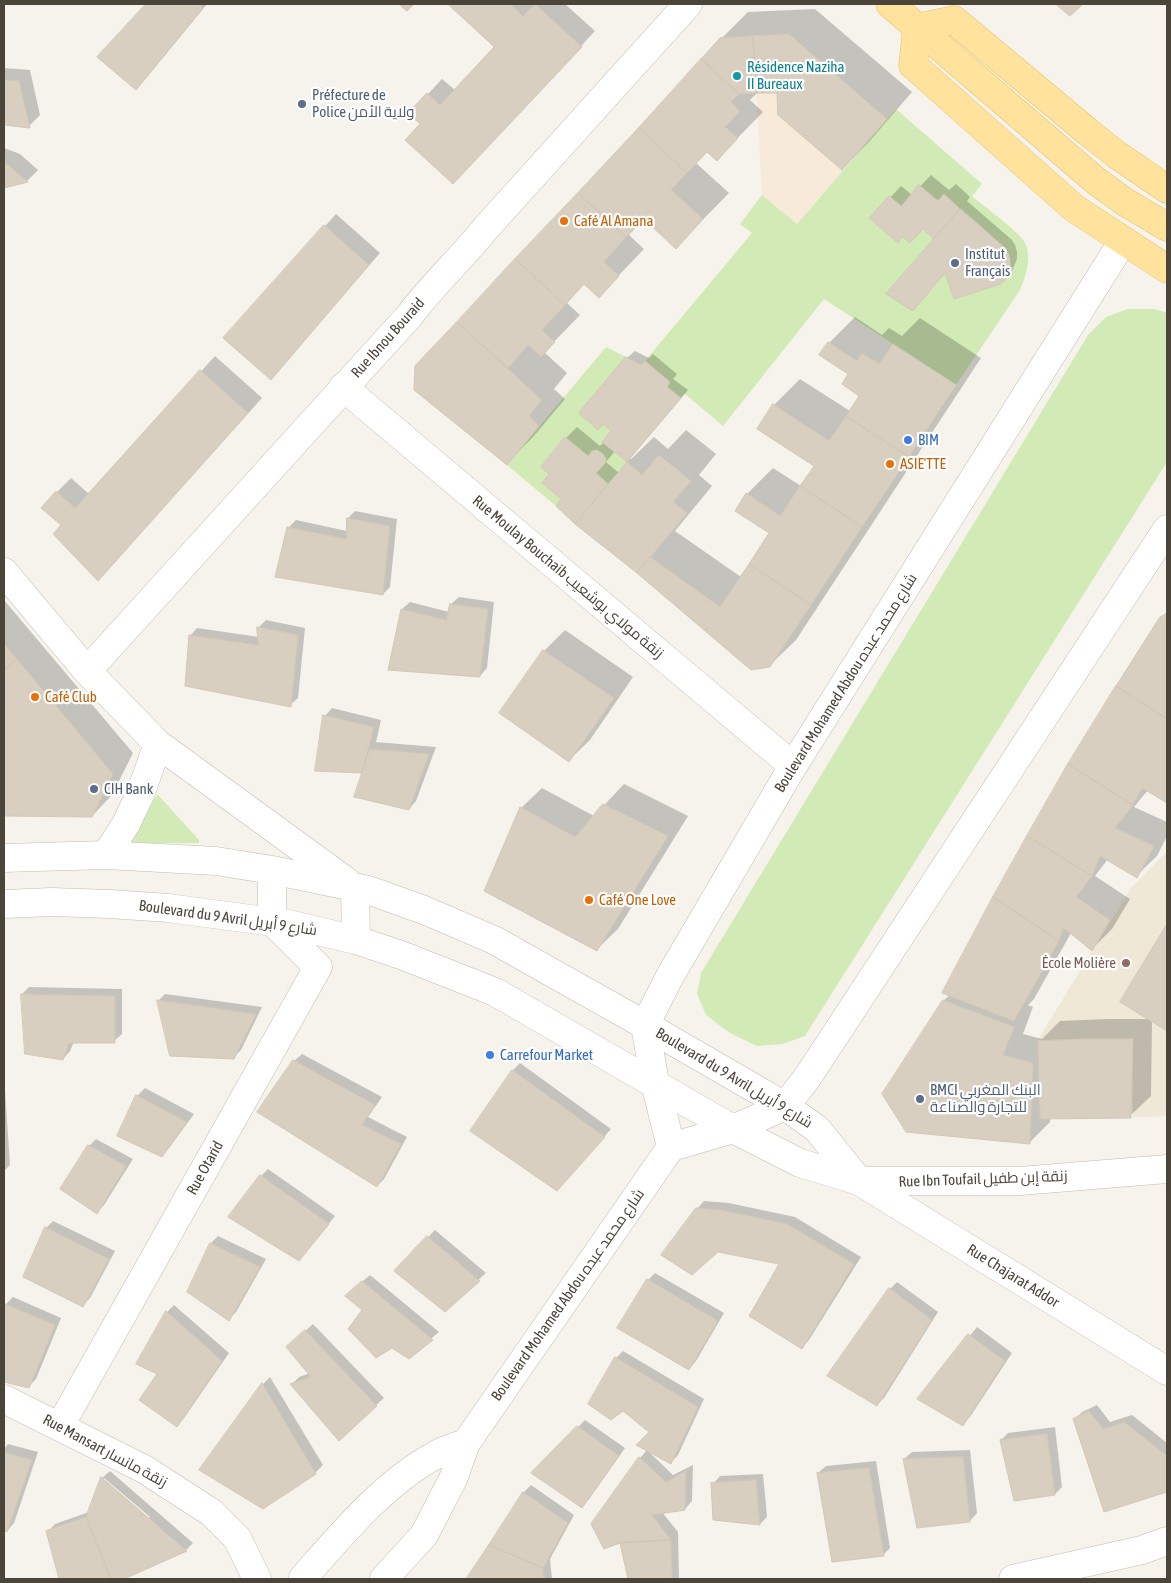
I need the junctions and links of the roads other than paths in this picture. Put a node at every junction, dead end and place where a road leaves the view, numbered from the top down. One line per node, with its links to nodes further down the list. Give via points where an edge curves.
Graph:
1 (688, 4): 8 (street, Rue Ibnou Bouraid)
2 (890, 4): 3 (main road)
3 (916, 28): 4 (main road, via 954,20 1117,155); 5 (main road, via 1096,181); 6 (main road, via 913,65 1074,208)
4 (1164, 180)
5 (1167, 227)
6 (1124, 241): 7 (main road); 13 (street, Boulevard Mohamed Abdou شارع محمد عبده)
7 (1167, 269)
8 (343, 387): 11 (street, Rue Ibnou Bouraid); 13 (street, Rue Moulay Bouchaib زنقة مولاي بوشعيب)
9 (1167, 529): 24 (street, via 812,1070)
10 (4, 572): 11 (street)
11 (87, 671): 12 (street)
12 (158, 744): 14 (street); 15 (street, via 141,792)
13 (794, 766): 22 (street, Boulevard Mohamed Abdou شارع محمد عبده, via 670,976)
14 (307, 852): 17 (street); 18 (street)
15 (106, 855): 16 (street, Boulevard du 9 Avril شارع 9 أبريل); 17 (street, Boulevard du 9 Avril شارع 9 أبريل, via 216,861)
16 (4, 858)
17 (272, 870): 18 (street, Boulevard du 9 Avril شارع 9 أبريل); 20 (street)
18 (355, 888): 21 (street); 22 (street, Boulevard du 9 Avril شارع 9 أبريل, via 424,910 494,940)
19 (4, 904): 20 (street, Boulevard du 9 Avril شارع 9 أبريل, via 110,904)
20 (272, 921): 21 (street, Boulevard du 9 Avril شارع 9 أبريل); 31 (street, Rue Otarid, via 318,967)
21 (356, 940): 23 (street, Boulevard du 9 Avril شارع 9 أبريل, via 494,992)
22 (645, 1025): 23 (street); 24 (street, Boulevard du 9 Avril شارع 9 أبريل)
23 (655, 1083): 25 (street, Boulevard du 9 Avril شارع 9 أبريل); 26 (street)
24 (785, 1106): 25 (street); 28 (street, Boulevard du 9 Avril شارع 9 أبريل, via 817,1129)
25 (733, 1129): 26 (street); 28 (street, Boulevard du 9 Avril شارع 9 أبريل, via 800,1163)
26 (671, 1147): 32 (street, Boulevard Mohamed Abdou شارع محمد عبده)
27 (1167, 1169): 28 (street, Rue Ibn Toufail زنقة إبن طفيل, via 1020,1181)
28 (859, 1181): 29 (street, Rue Chajarat Addor)
29 (1167, 1371)
30 (4, 1399): 31 (street, Rue Mansart زنقة مانسار)
31 (60, 1426): 34 (street, Rue Mansart زنقة مانسار, via 144,1469 212,1513 237,1538)
32 (466, 1443): 35 (street, via 434,1455 386,1491 355,1520); 36 (street, Boulevard Mohamed Abdou شارع محمد عبده, via 453,1479 424,1534)
33 (1167, 1541): 37 (street, via 1142,1550)
34 (257, 1579)
35 (305, 1579)
36 (384, 1579)
37 (1013, 1579)

